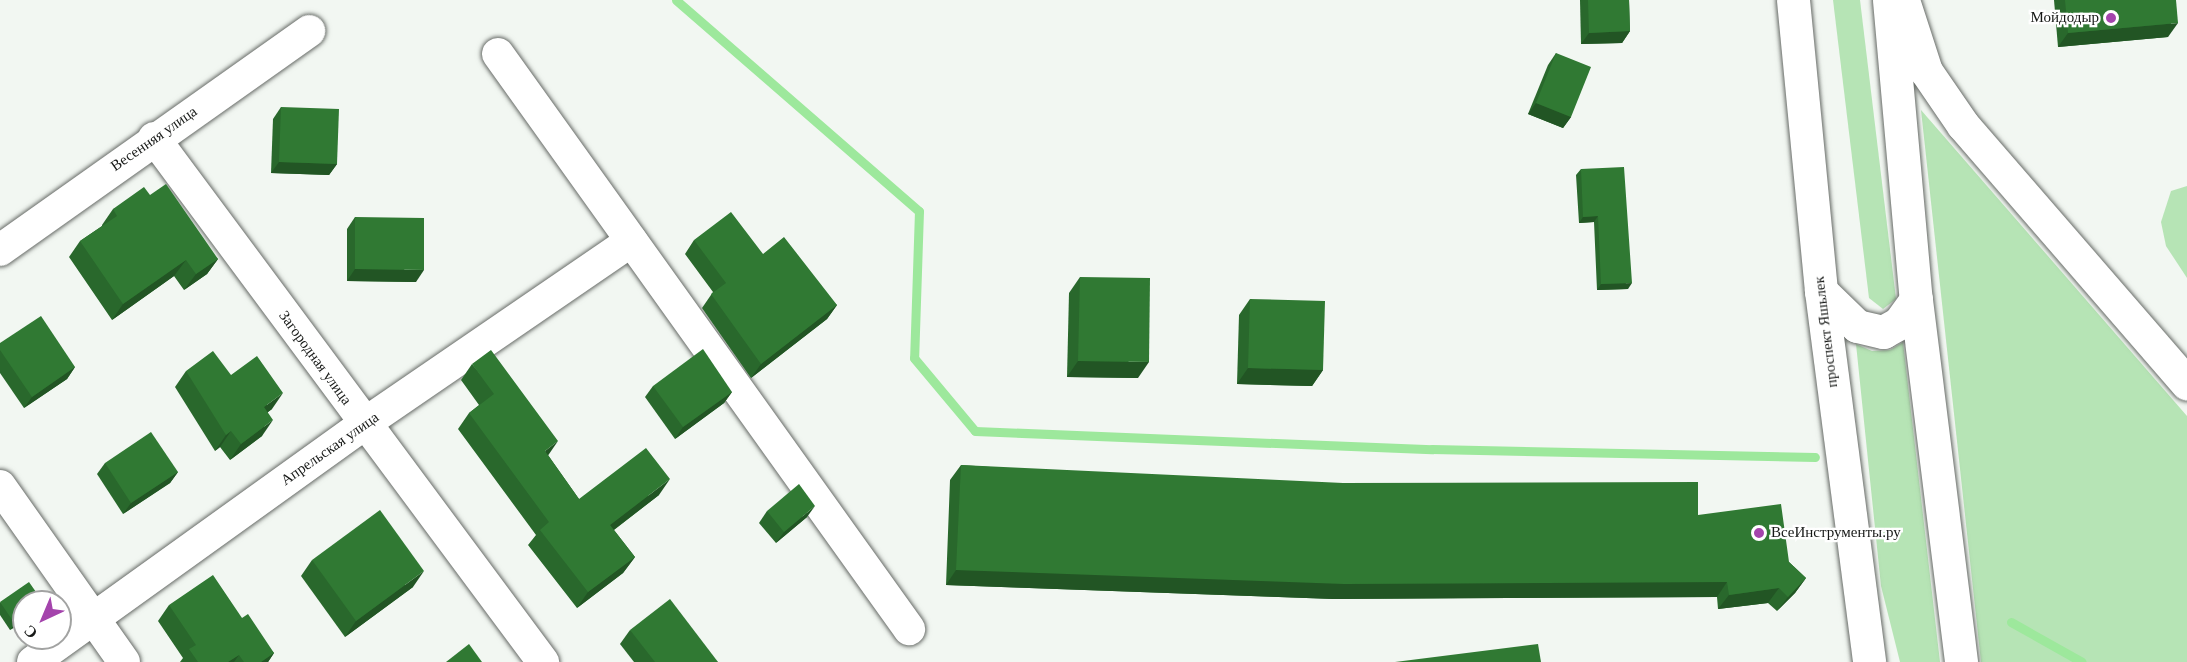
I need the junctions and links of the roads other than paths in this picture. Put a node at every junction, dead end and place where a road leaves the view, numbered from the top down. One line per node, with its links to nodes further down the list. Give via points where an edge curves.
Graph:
1 (1793, 0): 9 (main road, проспект Яшьлек)
2 (1889, 0): 10 (main road)
3 (1903, 0): 11 (main road, via 1926,71 1963,125)
4 (309, 31): 6 (street, Весенняя улица)
5 (498, 54): 7 (street)
6 (154, 138): 8 (street, Весенняя улица); 12 (street, Загородная улица)
7 (631, 241): 12 (street, Апрельская улица); 15 (street)
8 (0, 250)
9 (1821, 291): 10 (main road, via 1857,326 1883,332 1899,323); 19 (main road, проспект Яшьлек)
10 (1916, 300): 20 (main road)
11 (2187, 384)
12 (364, 424): 14 (street, Апрельская улица); 18 (street, Загородная улица)
13 (0, 486): 14 (street)
14 (93, 619): 16 (street, Апрельская улица); 17 (street)
15 (909, 629)
16 (33, 662)
17 (124, 662)
18 (543, 662)
19 (1869, 662)
20 (1961, 662)

